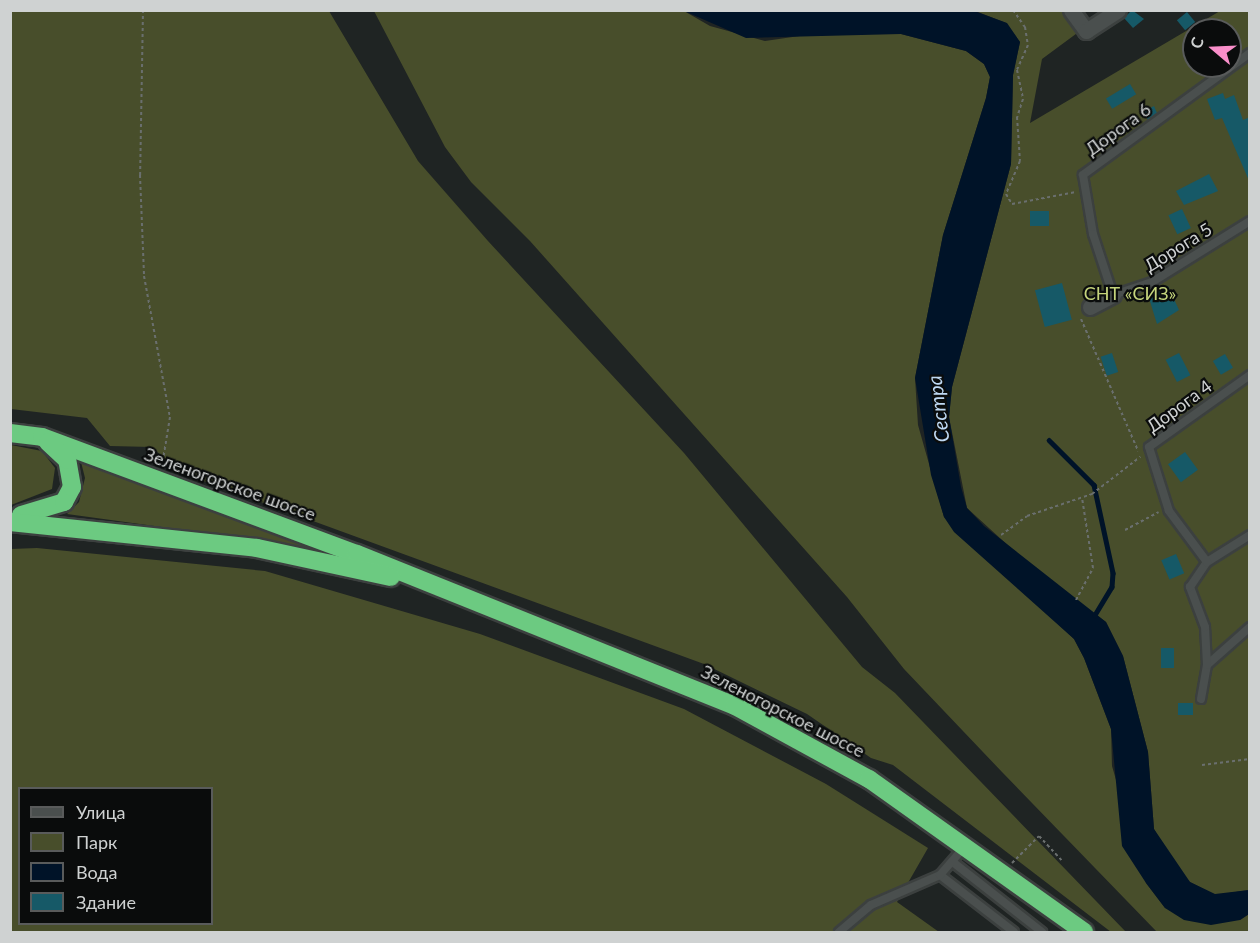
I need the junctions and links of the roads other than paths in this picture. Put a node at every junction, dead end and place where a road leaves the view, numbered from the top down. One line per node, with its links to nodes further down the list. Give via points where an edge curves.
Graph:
1 (1071, 10): 2 (street, via 1086,31)
2 (1118, 10)
3 (1250, 53): 5 (lane, Дорога 6, via 1085,172 1085,190)
4 (1250, 221): 5 (lane, Дорога 5)
5 (1117, 296): 6 (street)
6 (1084, 310)
7 (1250, 375): 13 (lane, Дорога 4, via 1149,447 1168,507)
8 (10, 433): 9 (highway, Зеленогорское шоссе)
9 (42, 437): 10 (highway, via 67,460 72,488 64,502 45,512); 14 (highway, Зеленогорское шоссе)
10 (10, 517)
11 (10, 522): 14 (highway, Зеленогорское шоссе, via 257,548)
12 (1250, 535): 13 (lane)
13 (1207, 562): 16 (lane, via 1190,587 1205,627)
14 (432, 586): 18 (highway, Зеленогорское шоссе, via 735,706 869,779)
15 (1250, 627): 16 (lane)
16 (1207, 665): 17 (lane)
17 (1201, 699)
18 (966, 844): 19 (lane); 24 (highway, Зеленогорское шоссе)
19 (954, 863): 20 (lane); 23 (lane)
20 (940, 875): 21 (lane, via 871,905); 22 (lane)
21 (839, 933)
22 (1014, 933)
23 (1042, 933)
24 (1084, 933)

